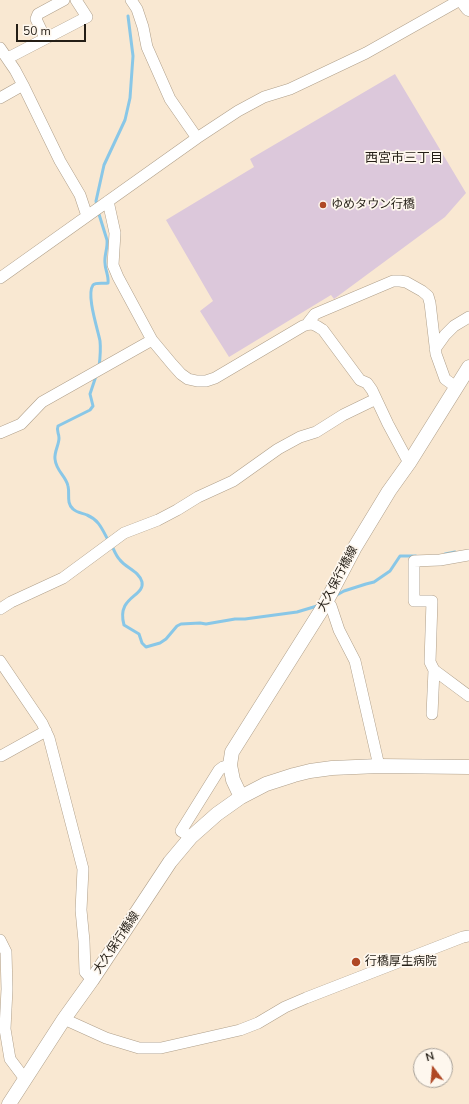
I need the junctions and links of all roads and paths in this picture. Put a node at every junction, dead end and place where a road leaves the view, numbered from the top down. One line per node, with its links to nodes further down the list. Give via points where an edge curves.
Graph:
1 (64, 0): 6 (street, via 38,14 36,19)
2 (76, 0): 6 (street, via 86,16)
3 (131, 0): 11 (street, via 137,9 147,47 170,99)
4 (462, 0): 5 (highway); 11 (street, via 366,53 238,110)
5 (469, 8)
6 (45, 38): 8 (street)
7 (0, 48): 8 (street)
8 (8, 58): 9 (street)
9 (23, 85): 10 (street); 13 (street, via 60,161 80,195)
10 (0, 98)
11 (197, 138): 12 (street)
12 (108, 201): 13 (street); 17 (street, via 115,233 113,265)
13 (87, 216): 14 (street)
14 (0, 278)
15 (469, 317): 18 (street, via 454,326)
16 (308, 323): 17 (street, via 206,381 188,379 181,374); 18 (street, via 315,314 400,280 422,290 428,296); 21 (street, via 323,330 360,380 367,383)
17 (152, 340): 22 (street, via 42,402 21,424)
18 (435, 349): 20 (street, via 445,379)
19 (469, 367): 20 (main road, 大久保行橋線)
20 (456, 387): 23 (main road, 大久保行橋線)
21 (376, 399): 23 (street); 26 (street, via 316,432 278,449 233,481 158,520 124,534 63,578)
22 (0, 433)
23 (409, 463): 25 (main road, 大久保行橋線, via 389,490 355,547)
24 (469, 555): 28 (street, via 414,561 414,601 432,601 430,662)
25 (324, 606): 33 (main road, 大久保行橋線, via 232,752); 34 (street, via 331,606 339,630 355,661)
26 (0, 609)
27 (0, 661): 31 (street)
28 (434, 670): 29 (street); 30 (street)
29 (469, 696)
30 (432, 714)
31 (46, 731): 32 (street); 41 (street, via 83,869 81,910 84,972)
32 (1, 756)
33 (230, 765): 36 (main road, via 233,780); 37 (street, via 219,770 180,830)
34 (379, 766): 35 (main road, 大久保行橋線); 36 (main road, 大久保行橋線, via 332,768 294,775 266,784)
35 (469, 767)
36 (241, 797): 37 (main road, 大久保行橋線)
37 (191, 837): 41 (main road, 大久保行橋線, via 170,862)
38 (469, 936): 42 (street, via 306,998 285,1007 258,1024 161,1048 139,1048 106,1038)
39 (0, 940): 40 (street)
40 (3, 953): 43 (street, via 7,989 5,1029 10,1059)
41 (92, 980): 42 (main road, 大久保行橋線)
42 (64, 1019): 43 (main road, 大久保行橋線)
43 (25, 1079): 44 (main road, 大久保行橋線)
44 (9, 1104)

